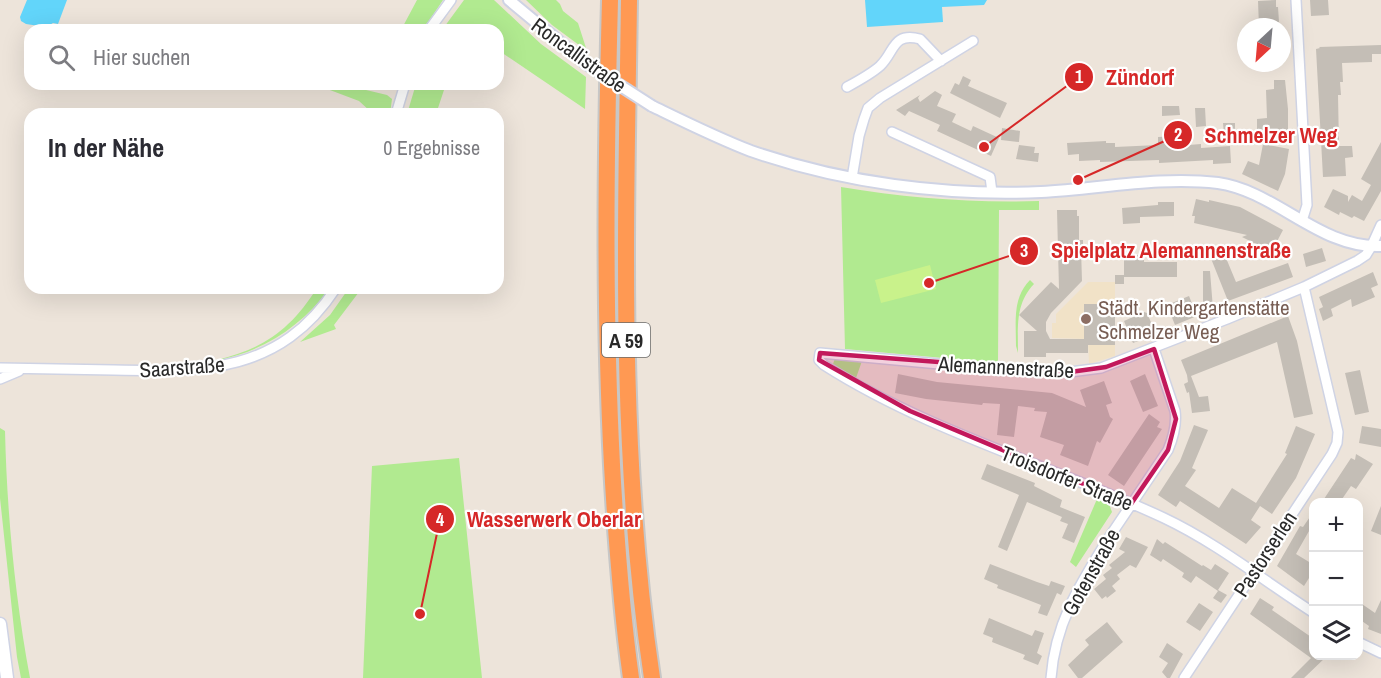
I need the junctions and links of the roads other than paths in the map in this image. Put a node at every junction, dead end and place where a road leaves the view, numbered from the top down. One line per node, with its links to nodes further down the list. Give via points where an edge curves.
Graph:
1 (451, 0): 6 (street)
2 (509, 0): 13 (street, Roncallistraße, bridge, via 585,63 652,106 749,150)
3 (610, 0): 32 (highway, A 59, via 606,253 609,401 623,624)
4 (629, 0): 33 (highway, A 59, via 627,407 643,621)
5 (1296, 0): 15 (street, via 1307,205)
6 (433, 24)
7 (973, 41): 8 (street)
8 (941, 61): 9 (street, via 920,39 905,38 893,45 882,64); 13 (street, via 868,108)
9 (847, 87)
10 (403, 90): 11 (street)
11 (398, 108)
12 (892, 132): 14 (street, via 990,177)
13 (852, 178): 14 (street, Roncallistraße)
14 (992, 192): 15 (street, Roncallistraße, via 1198,181 1244,191)
15 (1302, 221): 17 (street, Roncallistraße, via 1344,240)
16 (1381, 225): 17 (street)
17 (1376, 246): 18 (street, Alemannenstraße, via 1357,261)
18 (1304, 287): 20 (street, Alemannenstraße); 26 (street, Pastorserlen, via 1338,437 1332,454)
19 (331, 294): 23 (street, Saarstraße, via 315,315 290,336 257,356 231,365 188,371)
20 (1154, 349): 21 (street, Alemannenstraße, via 1106,367 1070,372); 25 (street, Gotenstraße, via 1175,411 1175,426 1167,450)
21 (819, 353): 25 (street, Troisdorfer Straße, via 824,365 893,403)
22 (0, 368): 23 (street, Saarstraße)
23 (27, 369): 24 (street)
24 (0, 379)
25 (1131, 504): 26 (street, Troisdorfer Straße, via 1190,532); 34 (street, Gotenstraße, via 1068,606)
26 (1253, 572): 27 (street, Troisdorfer Straße); 35 (street, Pastorserlen)
27 (1309, 610)
28 (0, 624): 31 (main road)
29 (1363, 644): 30 (street)
30 (1381, 653)
31 (7, 678)
32 (631, 678)
33 (652, 678)
34 (1051, 678)
35 (1184, 678)

